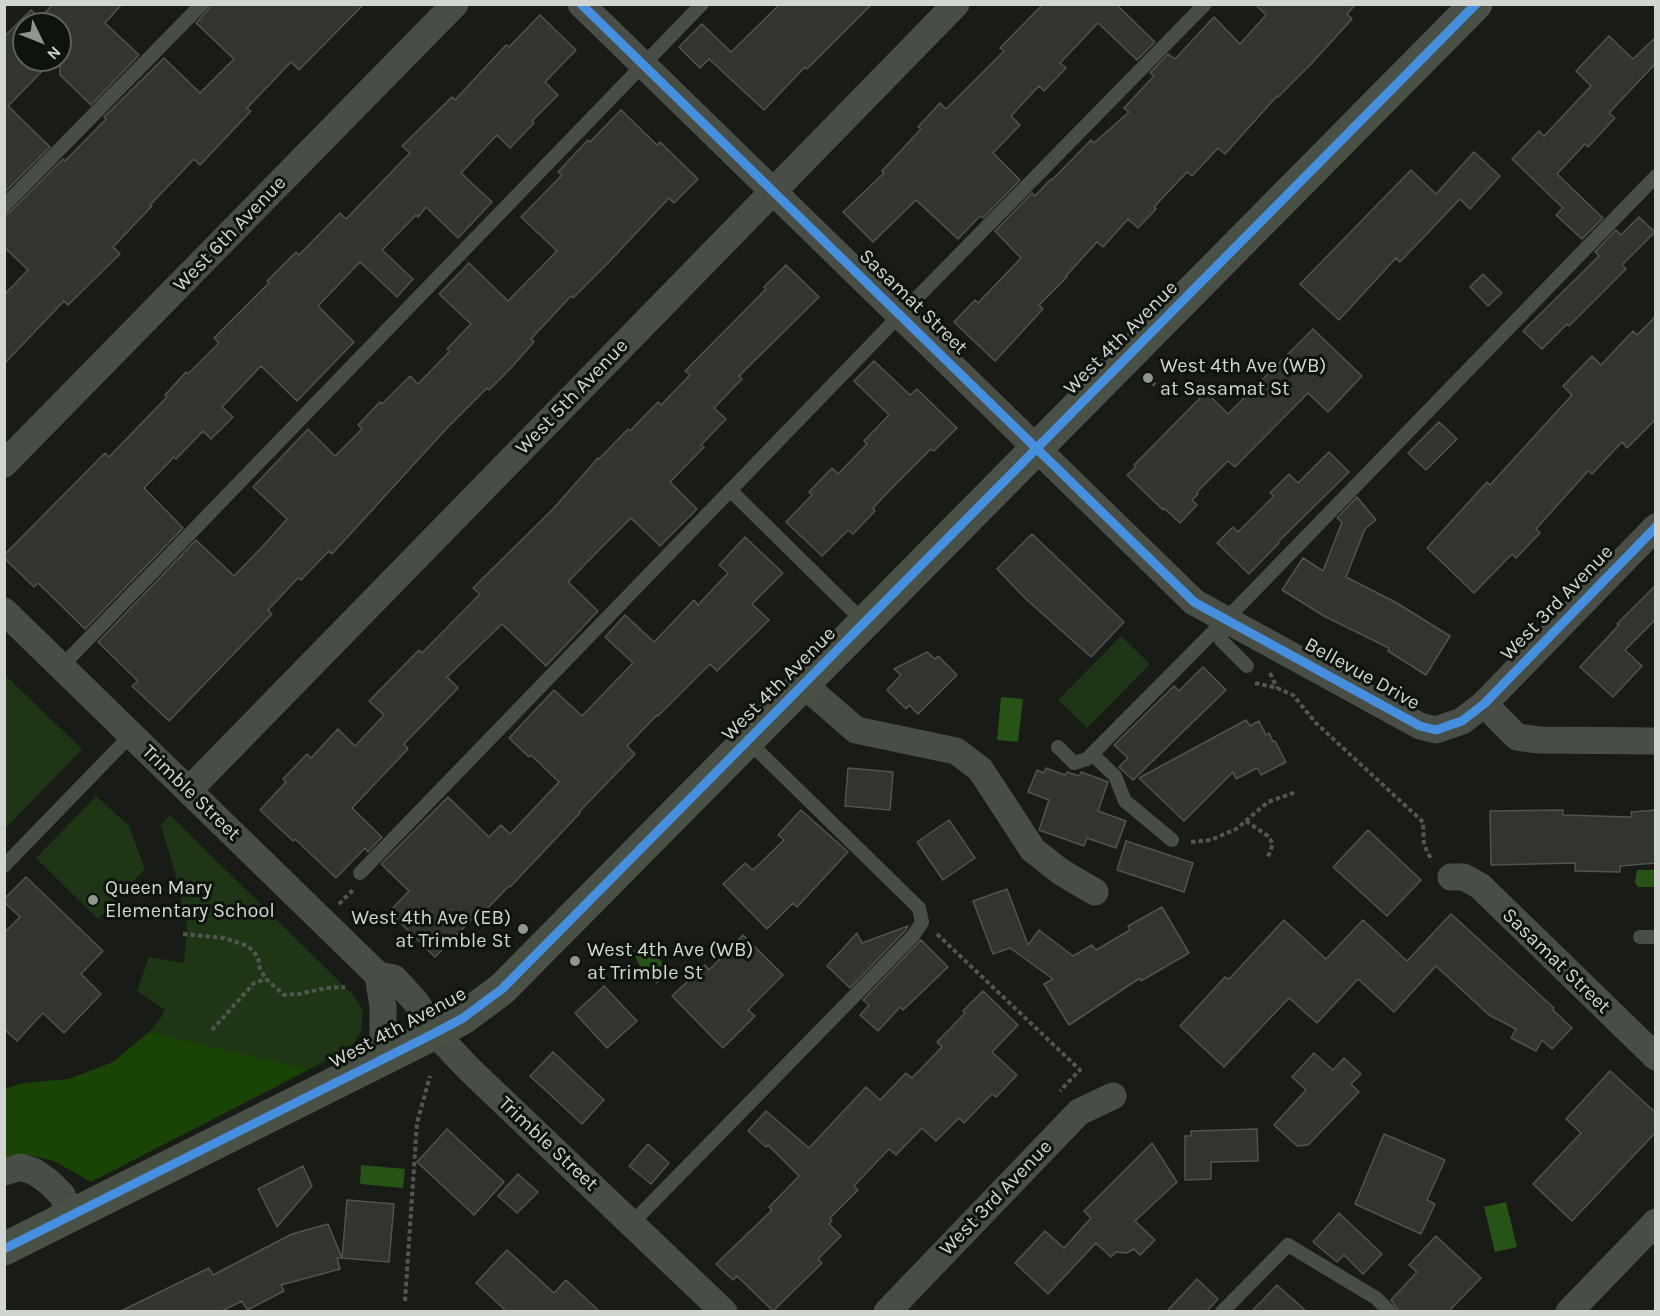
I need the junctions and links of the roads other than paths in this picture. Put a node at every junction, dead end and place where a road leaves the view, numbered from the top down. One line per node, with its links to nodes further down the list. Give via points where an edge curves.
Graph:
1 (202, 4): 11 (lane)
2 (455, 4): 14 (street, West 6th Avenue)
3 (581, 4): 8 (street, Sasamat Street)
4 (702, 4): 8 (lane)
5 (956, 4): 10 (street, West 5th Avenue)
6 (1205, 4): 12 (lane)
7 (1476, 4): 13 (main road, West 4th Avenue)
8 (643, 65): 10 (street, Sasamat Street); 21 (lane)
9 (1656, 176): 18 (lane)
10 (773, 192): 12 (street, Sasamat Street); 29 (street, West 5th Avenue)
11 (4, 206)
12 (900, 315): 13 (street, Sasamat Street); 15 (lane)
13 (1036, 448): 18 (street, Sasamat Street, via 1194,602); 19 (main road, West 4th Avenue)
14 (4, 464)
15 (730, 490): 19 (lane); 32 (lane)
16 (1656, 527): 23 (street, West 3rd Avenue)
17 (4, 611): 21 (street, Trimble Street)
18 (1224, 621): 20 (lane, via 1221,640); 23 (street, Bellevue Drive, via 1420,726 1436,730 1462,721); 28 (lane)
19 (865, 623): 22 (main road, West 4th Avenue)
20 (1247, 666)
21 (61, 667): 24 (street, Trimble Street)
22 (804, 685): 25 (main road, West 4th Avenue); 34 (street, via 856,730 956,751 980,769 1033,850)
23 (1484, 704): 26 (street, via 1517,737)
24 (132, 735): 29 (street, Trimble Street); 31 (lane)
25 (748, 741): 38 (main road, West 4th Avenue, via 502,989); 45 (lane, via 919,908 922,922 913,936)
26 (1656, 741)
27 (1058, 747): 28 (lane, via 1074,763)
28 (1092, 754): 30 (lane, via 1115,776 1125,801)
29 (189, 790): 37 (street, Trimble Street)
30 (1172, 840)
31 (4, 866)
32 (360, 873)
33 (1451, 877): 39 (street, Sasamat Street, via 1464,877 1480,886)
34 (1095, 892)
35 (1640, 937): 36 (lane)
36 (1656, 937)
37 (378, 975): 38 (street, Trimble Street, via 394,978 416,1002); 40 (street, via 383,1007)
38 (435, 1033): 40 (main road, West 4th Avenue); 45 (street, Trimble Street)
39 (1656, 1057)
40 (383, 1059): 43 (main road, West 4th Avenue)
41 (1113, 1096): 48 (street, West 3rd Avenue, via 1079,1112)
42 (4, 1172): 43 (street, via 21,1167 35,1172 62,1195)
43 (70, 1215): 46 (main road, West 4th Avenue)
44 (1656, 1222): 51 (street)
45 (632, 1223): 47 (street, Trimble Street)
46 (4, 1249)
47 (724, 1311)
48 (887, 1311)
49 (1222, 1311): 50 (lane, via 1288,1245 1376,1298)
50 (1390, 1311)
51 (1569, 1311)

